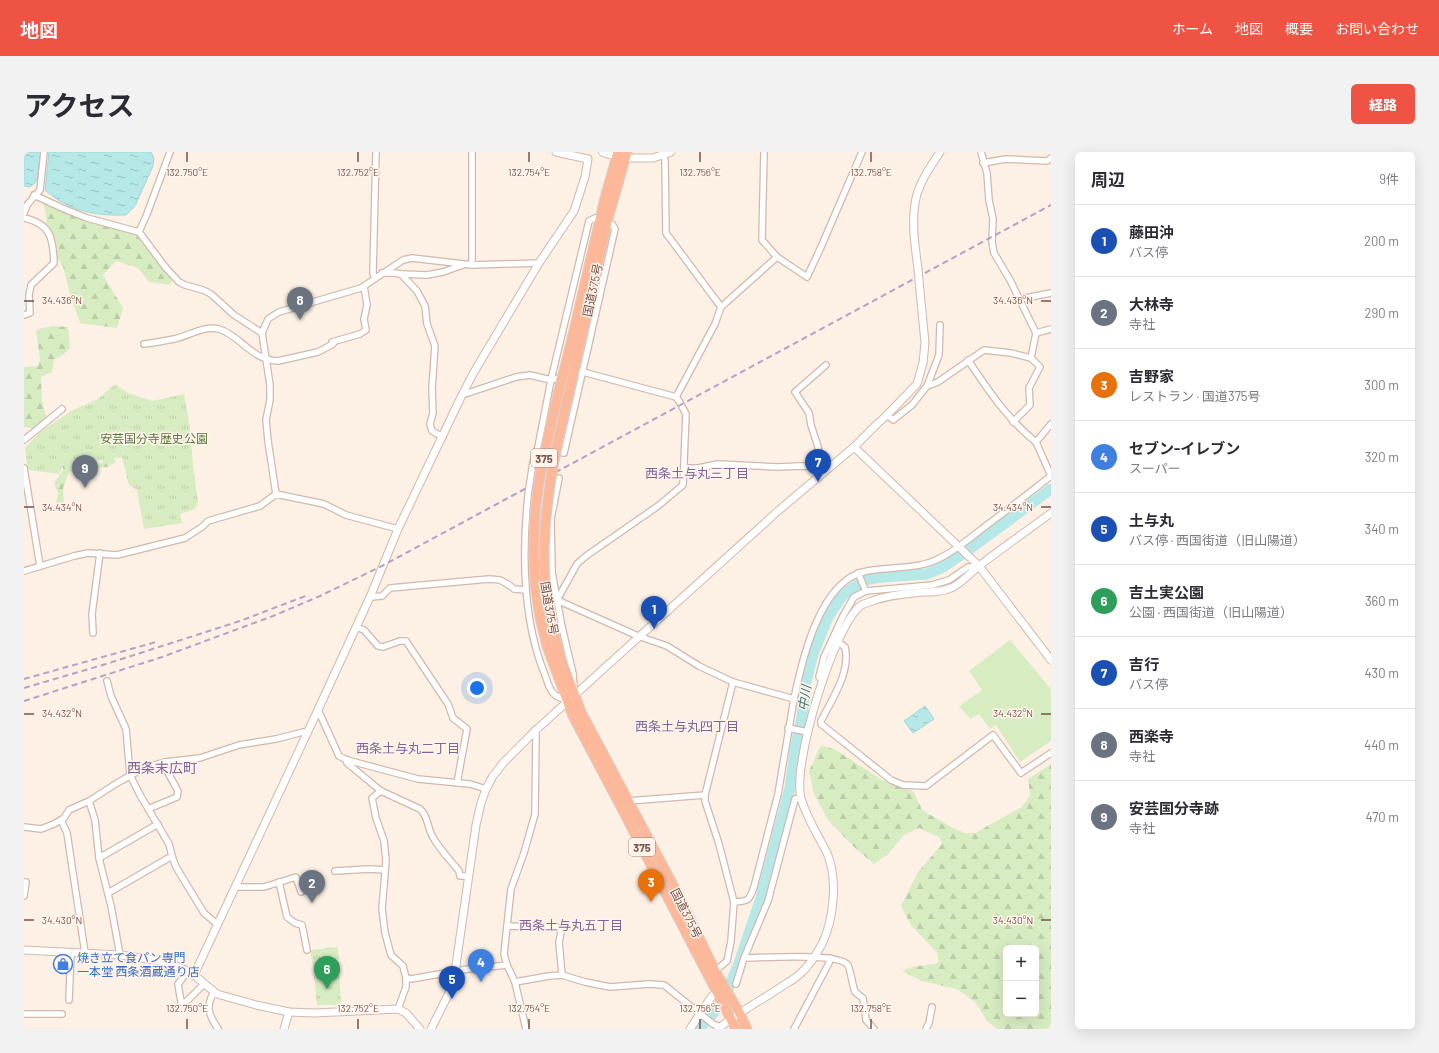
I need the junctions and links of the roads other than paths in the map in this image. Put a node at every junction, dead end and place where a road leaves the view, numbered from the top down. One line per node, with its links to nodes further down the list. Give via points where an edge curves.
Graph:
1 (44, 152): 16 (street, via 40,190)
2 (170, 152): 20 (street)
3 (376, 152): 27 (street, via 373,273)
4 (472, 152): 24 (street)
5 (556, 152): 22 (street, via 588,159 574,211)
6 (603, 152): 12 (main road)
7 (671, 152): 13 (street)
8 (764, 152): 21 (street, via 762,240)
9 (862, 152): 21 (street, via 806,277)
10 (940, 152): 49 (street, bridge, via 924,178 916,198 914,229 925,343 923,363 917,384)
11 (980, 152): 15 (street)
12 (622, 155): 13 (street, via 652,158); 19 (highway, 国道375号 / 375)
13 (664, 155): 31 (street, via 666,233)
14 (1051, 158): 15 (street, via 1047,161 1006,159)
15 (983, 163): 30 (street, via 987,173 993,219 994,253)
16 (34, 195): 17 (street); 20 (street, via 87,218)
17 (24, 212)
18 (24, 218): 32 (street, via 44,226 51,237 54,263 32,286 29,295 30,313)
19 (603, 220): 37 (highway, 国道375号 / 375); 43 (street, via 612,224 615,229); 44 (street, via 595,218 588,221)
20 (139, 232): 35 (street, via 179,282 211,294 234,315)
21 (777, 257): 31 (street)
22 (539, 263): 24 (street); 46 (street)
23 (465, 264): 24 (street); 25 (street, via 412,258); 26 (street, via 427,275)
24 (472, 266)
25 (382, 274): 26 (street); 27 (street)
26 (401, 274): 52 (street, via 417,291 425,306 427,324 435,346 433,413 430,424 432,432)
27 (375, 278): 28 (street)
28 (364, 286): 35 (street, via 279,312 268,319); 39 (street, via 367,305 364,320 366,330 332,342 333,344 318,352 278,361)
29 (1051, 293): 30 (street)
30 (1020, 299): 36 (street)
31 (721, 307): 47 (street, via 715,324)
32 (24, 315)
33 (940, 325): 45 (street, via 939,355)
34 (1051, 329): 36 (street)
35 (262, 333): 39 (street)
36 (1036, 333): 40 (street)
37 (577, 335): 88 (highway, 国道375号 / 375, bridge, via 548,497 543,557 549,615); 88 (highway, 国道375号 / 375, bridge, via 546,449 537,496 534,557 535,584 547,646)
38 (144, 344): 39 (street, via 176,339 212,328 220,330 250,351)
39 (266, 358): 63 (street, via 270,385 266,420)
40 (1031, 358): 41 (street, via 984,350); 50 (street, via 1040,368 1029,388 1030,405)
41 (968, 360): 45 (street, via 938,382); 50 (street)
42 (826, 365): 57 (street, via 795,392 809,413)
43 (582, 372): 44 (street); 47 (street); 55 (street, via 564,453)
44 (551, 380): 46 (street, via 530,375 516,377); 55 (street)
45 (928, 386): 49 (street, via 893,420)
46 (462, 395): 52 (street)
47 (676, 397): 60 (street, via 686,414)
48 (62, 409): 53 (street)
49 (887, 415): 56 (street)
50 (1013, 422): 54 (street)
51 (1051, 424): 54 (street)
52 (443, 436): 67 (street)
53 (24, 440)
54 (1036, 442): 61 (street)
55 (538, 447): 65 (street, bridge, via 533,462)
56 (854, 447): 58 (street); 68 (street)
57 (820, 466): 58 (street); 60 (street, via 718,464)
58 (830, 467): 82 (street)
59 (24, 468): 70 (street)
60 (684, 468): 79 (street, via 683,485 577,564)
61 (1051, 476): 68 (street)
62 (559, 478): 66 (street)
63 (276, 494): 67 (street, via 324,504 346,515); 69 (street, via 260,506 208,521 185,538 117,555)
64 (1051, 513): 71 (street)
65 (525, 519): 66 (street); 74 (street)
66 (551, 520): 73 (street)
67 (398, 529): 78 (street)
68 (958, 547): 71 (street); 75 (street, via 931,562)
69 (100, 553): 70 (street, via 74,556); 81 (street, via 92,614)
70 (40, 566): 72 (street)
71 (979, 566): 76 (street, via 968,566 949,580 932,584); 83 (street, via 953,587 943,591 879,598 861,605 852,615); 84 (street)
72 (24, 571)
73 (552, 572): 74 (street); 79 (street)
74 (525, 573): 77 (street)
75 (858, 574): 76 (street); 89 (street, via 847,580 831,597 811,633)
76 (865, 589): 86 (street, via 854,597 824,657 819,677)
77 (526, 590): 78 (street, via 514,589 500,580 489,579 390,588 382,596); 88 (street, via 534,642 541,665 553,694)
78 (370, 597): 80 (street)
79 (557, 600): 82 (street); 88 (street, via 575,684)
80 (356, 627): 90 (street); 99 (street, via 364,630 378,646 406,641 448,704 453,718 467,729)
81 (93, 633)
82 (638, 636): 87 (street, via 667,646 699,666); 88 (street)
83 (838, 642): 86 (street); 95 (street, via 845,647 846,671 821,724 892,780 902,785 926,786 993,735 1021,773)
84 (1051, 660)
85 (106, 681): 98 (street, via 126,729)
86 (823, 681): 93 (street)
87 (733, 682): 89 (street); 102 (street)
88 (570, 698): 92 (street); 105 (highway, 国道375号 / 375, via 581,712); 142 (highway, 国道375号 / 375, via 573,716)
89 (794, 699): 91 (street)
90 (317, 712): 94 (street); 96 (street, via 339,756)
91 (788, 728): 93 (street); 121 (street, via 778,794 754,887 750,899)
92 (536, 730): 100 (street, via 504,762); 123 (street, via 535,814 511,889)
93 (807, 731): 103 (street, via 800,773)
94 (307, 732): 97 (street, via 240,745 200,758); 117 (street)
95 (1051, 753)
96 (347, 760): 99 (street, via 418,779); 101 (street, via 347,764)
97 (165, 762): 98 (street); 106 (street, via 166,769 178,790 177,797)
98 (130, 775): 104 (street); 106 (street)
99 (457, 783): 100 (street, via 470,784)
100 (486, 790): 114 (street, via 476,825)
101 (381, 791): 112 (street, via 372,798 384,841); 114 (street, via 420,809 428,822 434,841 459,871 460,876)
102 (704, 795): 105 (street); 121 (street)
103 (801, 798): 129 (street, via 828,855 834,895 830,921); 130 (street, via 795,799 768,901)
104 (89, 801): 107 (street, via 69,810); 111 (street, via 95,820)
105 (628, 802): 135 (highway, 国道375号 / 375, via 682,902)
106 (148, 809): 108 (street)
107 (61, 820): 109 (street, via 41,829); 127 (street, via 67,833)
108 (158, 824): 110 (street, via 170,844); 111 (street)
109 (24, 827)
110 (172, 856): 118 (street); 122 (street, via 204,913)
111 (99, 858): 118 (street)
112 (385, 870): 113 (street); 137 (street, via 382,908 385,933 391,955 403,966)
113 (335, 871)
114 (468, 876): 133 (street)
115 (24, 882): 120 (street)
116 (279, 882): 117 (street, via 264,886); 119 (street, via 296,877); 125 (street, via 287,917 302,925)
117 (235, 886): 122 (street)
118 (108, 892): 128 (street)
119 (301, 892)
120 (24, 896)
121 (734, 902): 135 (street, via 727,961)
122 (217, 924): 134 (street)
123 (507, 926): 132 (street, via 504,954); 136 (street, via 562,928 559,942)
124 (24, 950): 126 (street)
125 (307, 950)
126 (71, 952): 127 (street); 143 (street)
127 (85, 953): 128 (street)
128 (120, 955): 134 (street, via 162,961)
129 (813, 957): 130 (street); 131 (street); 150 (street, via 802,973)
130 (744, 958): 140 (street)
131 (830, 958): 161 (street); 162 (street, via 848,965 854,992 863,998 866,1020)
132 (507, 965): 133 (street); 138 (street)
133 (455, 972): 137 (street); 156 (street, via 449,993)
134 (191, 973): 139 (street); 139 (street, via 178,984 181,1002 186,1002)
135 (717, 974): 150 (highway, 国道375号 / 375)
136 (562, 975): 138 (street); 149 (street, via 610,987 649,984 664,986)
137 (406, 978): 145 (street, via 406,987)
138 (516, 982): 157 (street)
139 (204, 984): 141 (street)
140 (736, 984)
141 (214, 992): 146 (street); 153 (street, via 209,1015)
142 (717, 992): 149 (street); 151 (highway, 国道375号 / 375)
143 (69, 1000)
144 (932, 1007): 163 (street)
145 (398, 1009): 146 (street); 155 (street, via 406,1013)
146 (289, 1012): 154 (street)
147 (24, 1014): 148 (street)
148 (62, 1014)
149 (702, 1014): 152 (street); 158 (street)
150 (740, 1014): 151 (street); 160 (highway, 国道375号 / 375)
151 (731, 1019): 152 (street); 159 (highway, 国道375号 / 375)
152 (717, 1027)
153 (218, 1029)
154 (284, 1029)
155 (420, 1029)
156 (432, 1029)
157 (526, 1029)
158 (690, 1029)
159 (736, 1029)
160 (746, 1029)
161 (794, 1029)
162 (874, 1029)
163 (926, 1029)

